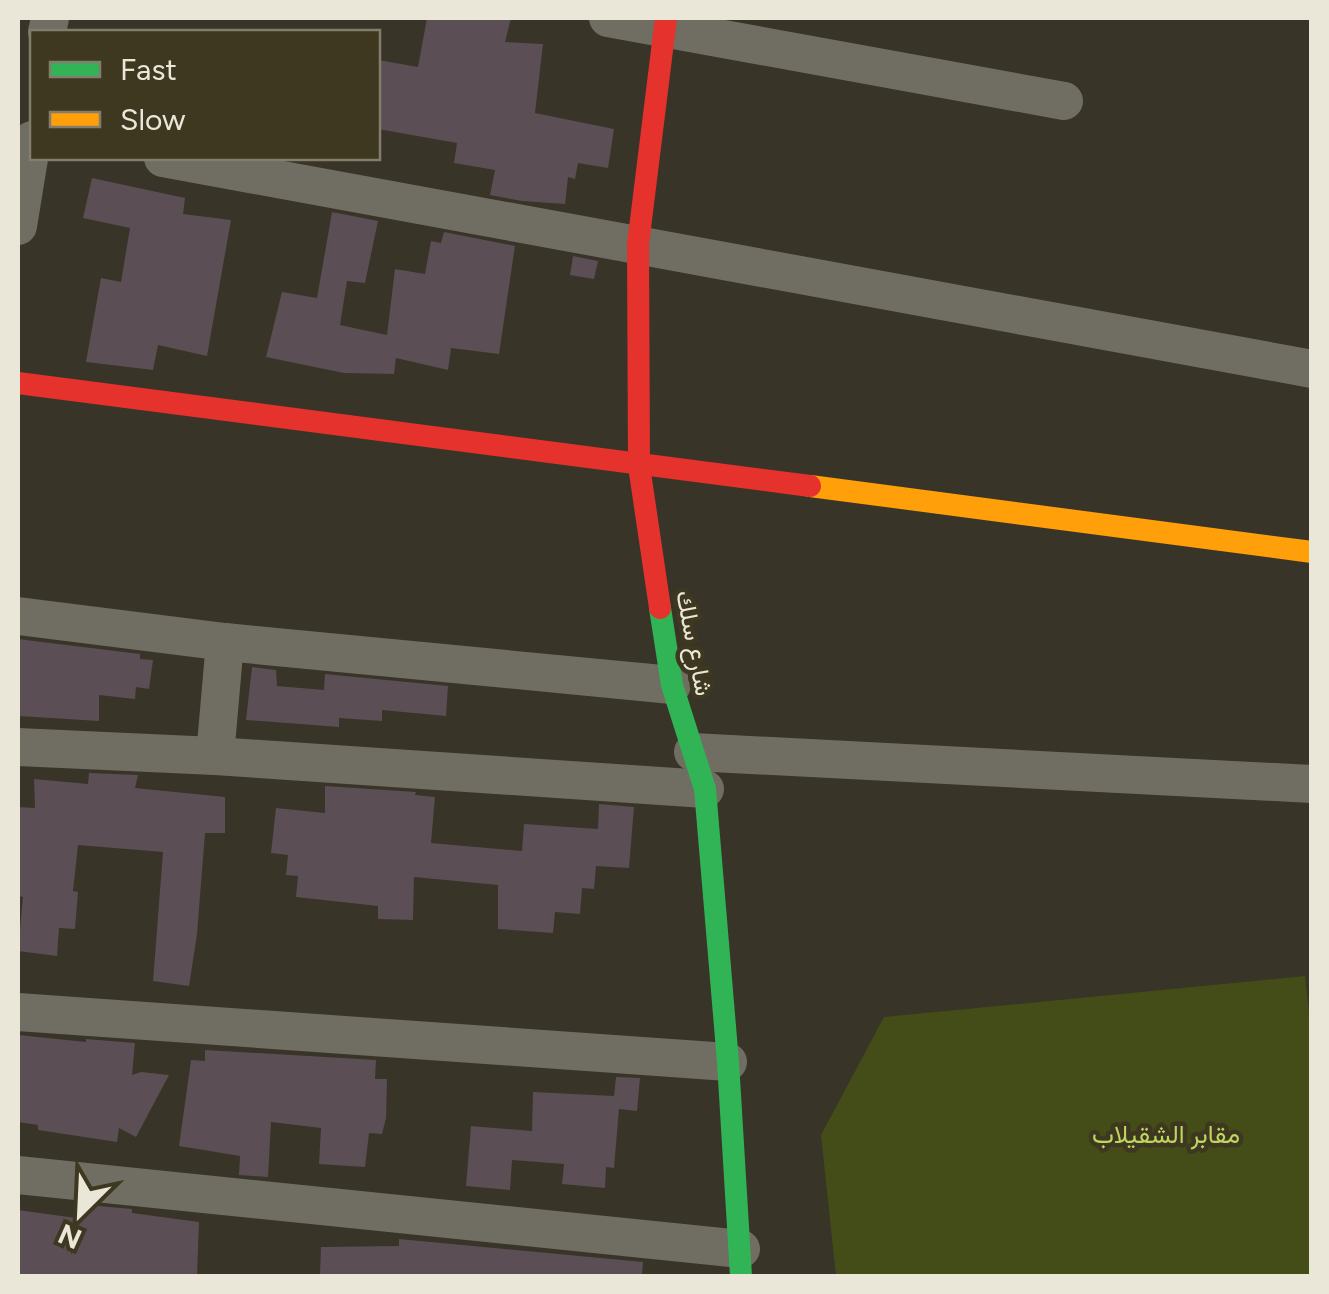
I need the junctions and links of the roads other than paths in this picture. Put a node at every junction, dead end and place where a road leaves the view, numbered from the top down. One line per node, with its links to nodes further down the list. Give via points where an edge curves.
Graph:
1 (608, 18): 2 (street)
2 (665, 23): 3 (street); 7 (street, شارع سلك)
3 (1064, 101)
4 (30, 150): 6 (street)
5 (174, 160): 7 (street)
6 (18, 226)
7 (638, 244): 8 (street); 10 (street, شارع سلك)
8 (1312, 369)
9 (18, 384): 10 (street)
10 (640, 466): 11 (street); 14 (street, شارع سلك)
11 (1312, 552)
12 (18, 616): 13 (street)
13 (226, 642): 14 (street); 17 (street)
14 (672, 685): 16 (street, شارع سلك)
15 (18, 747): 17 (street)
16 (693, 752): 18 (street); 19 (street, شارع سلك)
17 (215, 756): 19 (street)
18 (1312, 784)
19 (704, 788): 21 (street, شارع سلك)
20 (18, 1012): 21 (street)
21 (728, 1062): 23 (street, شارع سلك)
22 (18, 1175): 23 (street)
23 (741, 1263)

